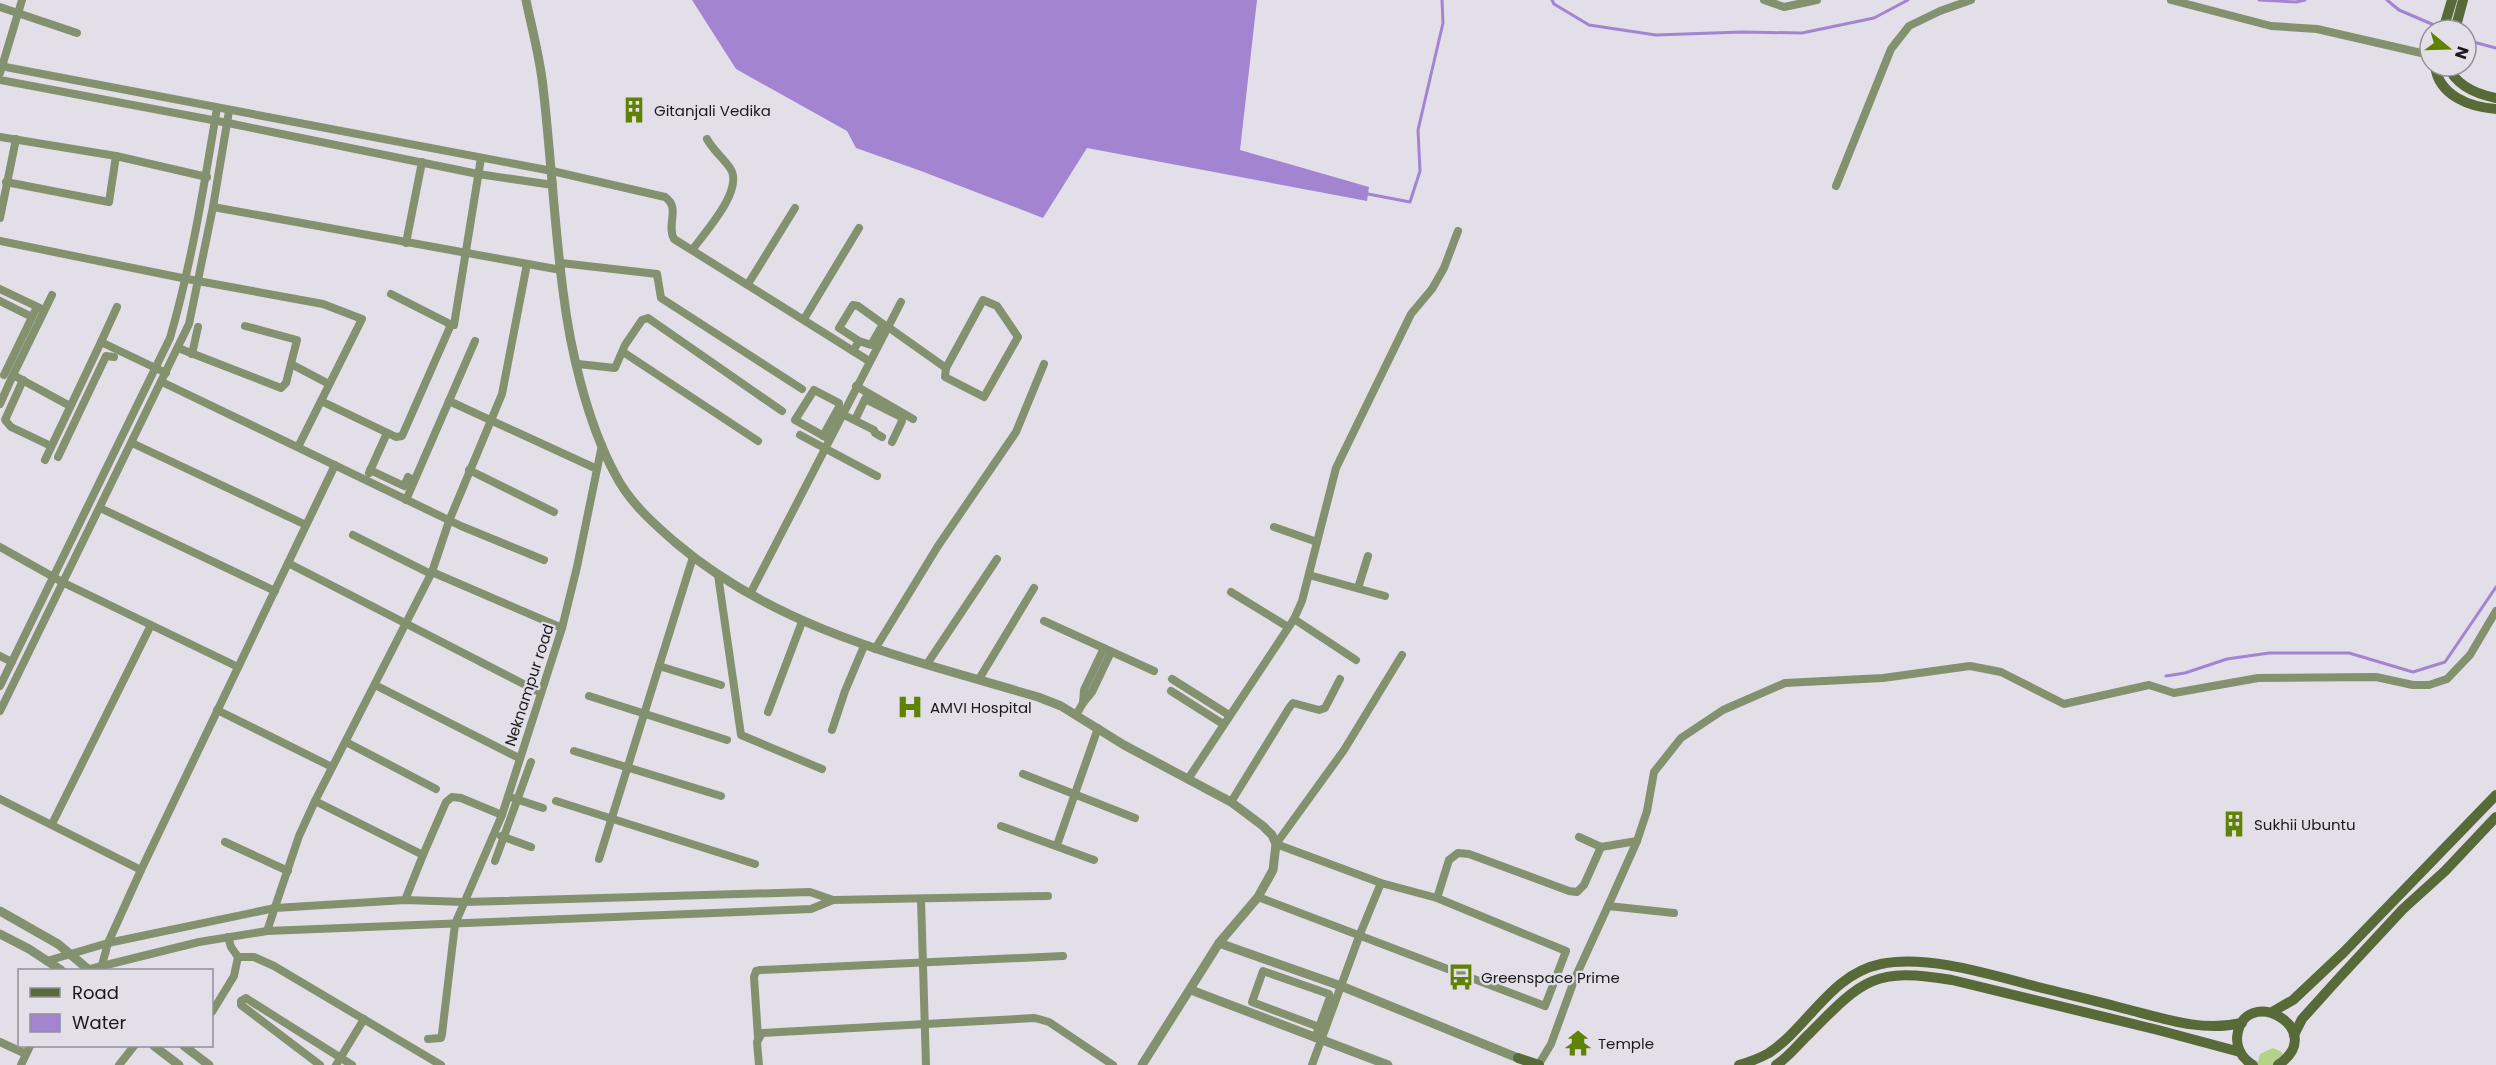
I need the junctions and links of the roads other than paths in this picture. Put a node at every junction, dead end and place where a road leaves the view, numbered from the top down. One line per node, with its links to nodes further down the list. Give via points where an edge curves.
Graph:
1 (22, 0): 10 (street)
2 (526, 0): 33 (street, via 543,83)
3 (1764, 0): 4 (street, via 1784,7)
4 (1817, 0)
5 (1971, 0): 38 (street, via 1909,26 1891,49)
6 (2171, 0): 14 (street, via 2271,26 2317,28)
7 (2452, 0): 11 (main road)
8 (2463, 0): 12 (main road)
9 (0, 7): 10 (street)
10 (18, 13): 13 (street); 15 (street)
11 (2451, 18)
12 (2455, 18)
13 (77, 33)
14 (2418, 52)
15 (1, 69): 20 (street)
16 (2439, 78): 21 (main road, via 2462,102)
17 (2455, 78): 19 (main road, via 2480,95)
18 (0, 80): 23 (street)
19 (2496, 98)
20 (217, 108): 22 (street); 23 (street)
21 (2496, 109)
22 (229, 111): 24 (street); 25 (street)
23 (215, 121): 24 (street); 35 (street)
24 (228, 123): 29 (street); 39 (street)
25 (357, 135): 29 (street); 31 (street)
26 (0, 136): 28 (street)
27 (707, 139): 46 (street, via 730,169 733,188)
28 (16, 140): 30 (street); 36 (street)
29 (355, 148): 32 (street)
30 (116, 156): 35 (street); 36 (street, via 109,202)
31 (481, 158): 33 (street); 34 (street)
32 (422, 162): 34 (street); 45 (street)
33 (552, 171): 37 (street); 46 (street, via 665,197 672,201 674,209 674,239)
34 (478, 174): 37 (street); 47 (street)
35 (207, 177): 50 (street)
36 (6, 182): 41 (street)
37 (553, 185): 49 (street)
38 (1836, 186)
39 (213, 207): 45 (street); 51 (street)
40 (795, 208): 52 (street)
41 (0, 218)
42 (859, 228): 61 (street)
43 (1458, 231): 124 (street, via 1444,268 1411,315 1335,468)
44 (0, 241): 50 (street)
45 (406, 243): 47 (street)
46 (693, 249): 52 (street)
47 (467, 253): 48 (street); 63 (street)
48 (527, 264): 49 (street); 95 (street, via 502,394)
49 (561, 267): 76 (street); 86 (street, via 657,274 662,298)
50 (187, 279): 51 (street); 78 (street, via 170,338)
51 (199, 280): 69 (street, via 189,324); 84 (street, via 324,304 362,319)
52 (748, 285): 61 (street)
53 (0, 289): 59 (street)
54 (391, 294): 97 (street, via 450,327 402,436)
55 (52, 295): 59 (street)
56 (0, 301): 60 (street)
57 (901, 302): 65 (street)
58 (117, 307): 68 (street)
59 (41, 308): 60 (street); 81 (street)
60 (32, 317): 81 (street)
61 (804, 320): 70 (street)
62 (245, 326): 75 (street, via 295,338)
63 (454, 326)
64 (198, 327): 72 (street)
65 (888, 327): 74 (street); 79 (street)
66 (859, 340): 66 (street, via 839,328 853,305 883,324 871,345); 70 (street)
67 (475, 341): 88 (street)
68 (100, 342): 78 (street); 90 (street)
69 (178, 348): 72 (street); 80 (street)
70 (853, 351): 74 (street)
71 (623, 352): 76 (street, via 618,366 612,369); 93 (street, via 642,320 648,318); 101 (street)
72 (192, 354): 75 (street, via 281,388)
73 (114, 357): 91 (street, via 106,356)
74 (869, 361): 85 (street)
75 (291, 364): 84 (street)
76 (578, 364): 104 (street, via 587,410)
77 (1044, 364): 151 (street, via 1016,432 938,546)
78 (154, 368): 80 (street); 134 (street)
79 (946, 368): 79 (street, via 945,377 986,396 1018,337 997,306 983,300)
80 (166, 373): 83 (street)
81 (7, 375): 82 (street); 89 (street)
82 (23, 380): 90 (street); 105 (street, via 5,420 11,427)
83 (162, 382): 103 (street); 106 (street)
84 (329, 384): 87 (street)
85 (856, 386): 92 (street); 94 (street)
86 (802, 389)
87 (321, 401): 97 (street); 106 (street)
88 (449, 401): 95 (street); 116 (street)
89 (0, 404)
90 (71, 404): 91 (street); 105 (street)
91 (82, 407): 108 (street)
92 (842, 410): 96 (street); 100 (street); 100 (street, via 839,403 814,390 795,420)
93 (782, 411)
94 (913, 418)
95 (490, 420): 111 (street); 113 (street)
96 (855, 420): 99 (street); 102 (street, via 867,399 901,417)
97 (387, 433): 112 (street)
98 (800, 435): 107 (street)
99 (882, 437)
100 (826, 438): 107 (street)
101 (758, 441)
102 (892, 442)
103 (132, 443): 118 (street); 121 (street)
104 (602, 445): 111 (street, Neknampur road); 127 (street, via 615,474 643,513)
105 (51, 446): 109 (street)
106 (298, 447): 110 (street)
107 (825, 448): 114 (street); 140 (street)
108 (58, 457)
109 (45, 460)
110 (335, 465): 115 (street); 121 (street)
111 (597, 469): 149 (street, Neknampur road)
112 (370, 470): 115 (street); 116 (street, via 404,486 408,477)
113 (469, 470): 119 (street); 120 (street)
114 (877, 476)
115 (366, 480): 117 (street)
116 (414, 481): 117 (street)
117 (406, 500): 120 (street)
118 (100, 508): 135 (street); 138 (street)
119 (554, 512)
120 (449, 521): 129 (street); 131 (street)
121 (306, 525): 130 (street)
122 (1274, 527): 124 (street)
123 (353, 535): 131 (street)
124 (1317, 542): 133 (street)
125 (0, 547): 134 (street)
126 (1368, 556): 137 (street)
127 (693, 557): 132 (street); 158 (street)
128 (997, 559): 157 (street)
129 (544, 560)
130 (288, 562): 138 (street); 147 (street)
131 (432, 573): 147 (street); 149 (street)
132 (718, 575): 140 (street); 186 (street, via 741,735)
133 (1309, 575): 137 (street); 143 (street)
134 (55, 576): 135 (street); 156 (street)
135 (64, 583): 146 (street); 171 (street)
136 (1034, 588): 161 (street)
137 (1358, 588): 141 (street)
138 (275, 591): 159 (street)
139 (1231, 592): 148 (street)
140 (750, 594): 145 (street)
141 (1385, 596)
142 (2496, 611): 209 (street, via 2470,655 2447,679 2429,685 2413,686 2376,677 2258,678 2174,693 2149,685 2064,704 2001,672 1970,666 1883,678 1785,683 1723,710 1681,738 1654,772)
143 (1294, 619): 148 (street); 155 (street)
144 (1044, 621): 152 (street)
145 (802, 622): 150 (street); 172 (street)
146 (151, 625): 159 (street); 204 (street)
147 (406, 625): 164 (street); 168 (street)
148 (1288, 627): 175 (street)
149 (562, 628): 168 (street, Neknampur road)
150 (864, 646): 151 (street); 178 (street)
151 (875, 649): 157 (street)
152 (1107, 650): 160 (street); 174 (street, via 1084,690 1083,703)
153 (0, 656): 156 (street)
154 (1402, 656): 211 (street, via 1344,750)
155 (1356, 660)
156 (12, 662): 165 (street)
157 (927, 664): 161 (street)
158 (659, 666): 166 (street); 173 (street)
159 (238, 667): 170 (street)
160 (1154, 671)
161 (978, 679): 174 (street, via 1038,697)
162 (1172, 679): 175 (street)
163 (1340, 679): 198 (street, via 1325,708 1293,703)
164 (375, 685): 180 (street); 182 (street)
165 (0, 686)
166 (722, 686)
167 (1171, 691): 176 (street)
168 (541, 693): 182 (street, Neknampur road)
169 (589, 696): 173 (street)
170 (218, 710): 184 (street); 220 (street)
171 (0, 711)
172 (768, 712)
173 (644, 714): 179 (street); 185 (street)
174 (1076, 715): 177 (street)
175 (1229, 715): 176 (street)
176 (1223, 724): 188 (street)
177 (1098, 728): 188 (street); 190 (street)
178 (832, 730)
179 (727, 740)
180 (346, 742): 184 (street); 189 (street)
181 (574, 750): 185 (street)
182 (519, 758): 193 (street, Neknampur road)
183 (531, 762): 195 (street)
184 (332, 767): 196 (street)
185 (628, 768): 192 (street); 202 (street)
186 (822, 769)
187 (1023, 774): 190 (street)
188 (1188, 779): 198 (street)
189 (436, 789)
190 (1076, 795): 203 (street); 212 (street)
191 (2496, 795): 253 (main road, via 2344,952 2293,1000)
192 (721, 796)
193 (507, 797): 195 (street); 200 (street, Neknampur road)
194 (0, 799): 204 (street)
195 (517, 800): 199 (street); 207 (street)
196 (315, 801): 215 (street); 221 (street)
197 (556, 801): 202 (street)
198 (1231, 802): 211 (street, via 1263,826)
199 (543, 808)
200 (502, 814): 206 (street, Neknampur road); 215 (street, via 452,797 446,802)
201 (2496, 817): 258 (main road, via 2339,978 2302,1019)
202 (612, 818): 216 (street); 219 (street)
203 (1135, 818)
204 (52, 824): 220 (street)
205 (1001, 826): 212 (street)
206 (494, 834): 207 (street); 229 (street, Neknampur road)
207 (504, 837): 213 (street); 218 (street)
208 (1579, 837): 214 (street)
209 (1637, 841): 214 (street); 230 (street)
210 (225, 842): 221 (street)
211 (1276, 844): 222 (street); 224 (street, via 1273,870)
212 (1057, 845): 217 (street)
213 (531, 847)
214 (1601, 847): 226 (street, via 1577,892 1458,853 1449,860)
215 (423, 855): 227 (street)
216 (599, 859)
217 (1094, 860)
218 (495, 861)
219 (755, 864)
220 (141, 870): 239 (street)
221 (288, 871): 231 (street)
222 (1381, 883): 226 (street); 237 (street)
223 (1048, 896): 225 (street)
224 (1258, 897): 237 (street); 240 (street)
225 (921, 898): 228 (street); 245 (street)
226 (1437, 898): 237 (street, via 1566,951 1545,1006)
227 (405, 900): 229 (street); 231 (street)
228 (833, 900): 229 (street, via 810,892); 234 (street, via 811,909)
229 (464, 902): 234 (street, Neknampur road)
230 (1608, 906): 233 (street); 285 (street)
231 (275, 908): 235 (street); 239 (street)
232 (0, 911): 241 (street)
233 (1674, 913)
234 (455, 924): 235 (street); 260 (street, Neknampur road, via 442,1034 441,1038)
235 (267, 931): 238 (street)
236 (0, 934): 244 (street)
237 (1360, 934): 250 (street)
238 (228, 937): 243 (street); 246 (street)
239 (108, 943): 241 (street); 246 (street)
240 (1219, 943): 250 (street); 251 (street)
241 (70, 954): 244 (street); 248 (street)
242 (1063, 956): 245 (street)
243 (238, 957): 252 (street, via 234,976); 254 (street, via 254,957 274,966)
244 (47, 960): 247 (street)
245 (923, 961): 256 (street); 259 (street, via 756,971)
246 (102, 965): 249 (street)
247 (60, 969)
248 (87, 969)
249 (91, 969)
250 (1341, 986): 261 (street); 269 (street)
251 (1191, 990): 261 (street); 282 (street)
252 (213, 1010)
253 (2272, 1012): 255 (main road, via 2252,1014); 258 (main road, via 2286,1020)
254 (364, 1019): 270 (street); 278 (street)
255 (2242, 1023): 268 (main road, via 2238,1032); 286 (main road, via 2222,1028 2181,1024 2001,978 1914,961 1882,964 1845,980 1768,1053)
256 (924, 1024): 259 (street, via 762,1033); 280 (street); 281 (street, via 1035,1018 1049,1022)
257 (1319, 1027): 257 (street, via 1330,997 1327,992 1263,970 1252,1002); 261 (street)
258 (2294, 1035): 271 (main road, via 2290,1053)
259 (758, 1037): 279 (street)
260 (428, 1039)
261 (1318, 1040): 283 (street); 284 (street)
262 (0, 1041): 267 (street)
263 (30, 1047): 267 (street)
264 (134, 1047): 273 (street)
265 (155, 1047): 274 (street)
266 (187, 1047): 275 (street)
267 (27, 1054): 272 (street)
268 (2243, 1058): 287 (main road, via 2158,1030 1922,975 1887,976 1865,983 1843,999); 288 (main road)
269 (1520, 1061): 285 (main road)
270 (339, 1062): 276 (street, via 246,998 241,1001 241,1005); 277 (street)
271 (2280, 1064)
272 (21, 1065)
273 (119, 1065)
274 (179, 1065)
275 (209, 1065)
276 (320, 1065)
277 (352, 1065)
278 (441, 1065)
279 (759, 1065)
280 (926, 1065)
281 (1113, 1065)
282 (1142, 1065)
283 (1312, 1065)
284 (1388, 1065)
285 (1539, 1065)
286 (1739, 1065)
287 (1776, 1065)
288 (2253, 1065)

